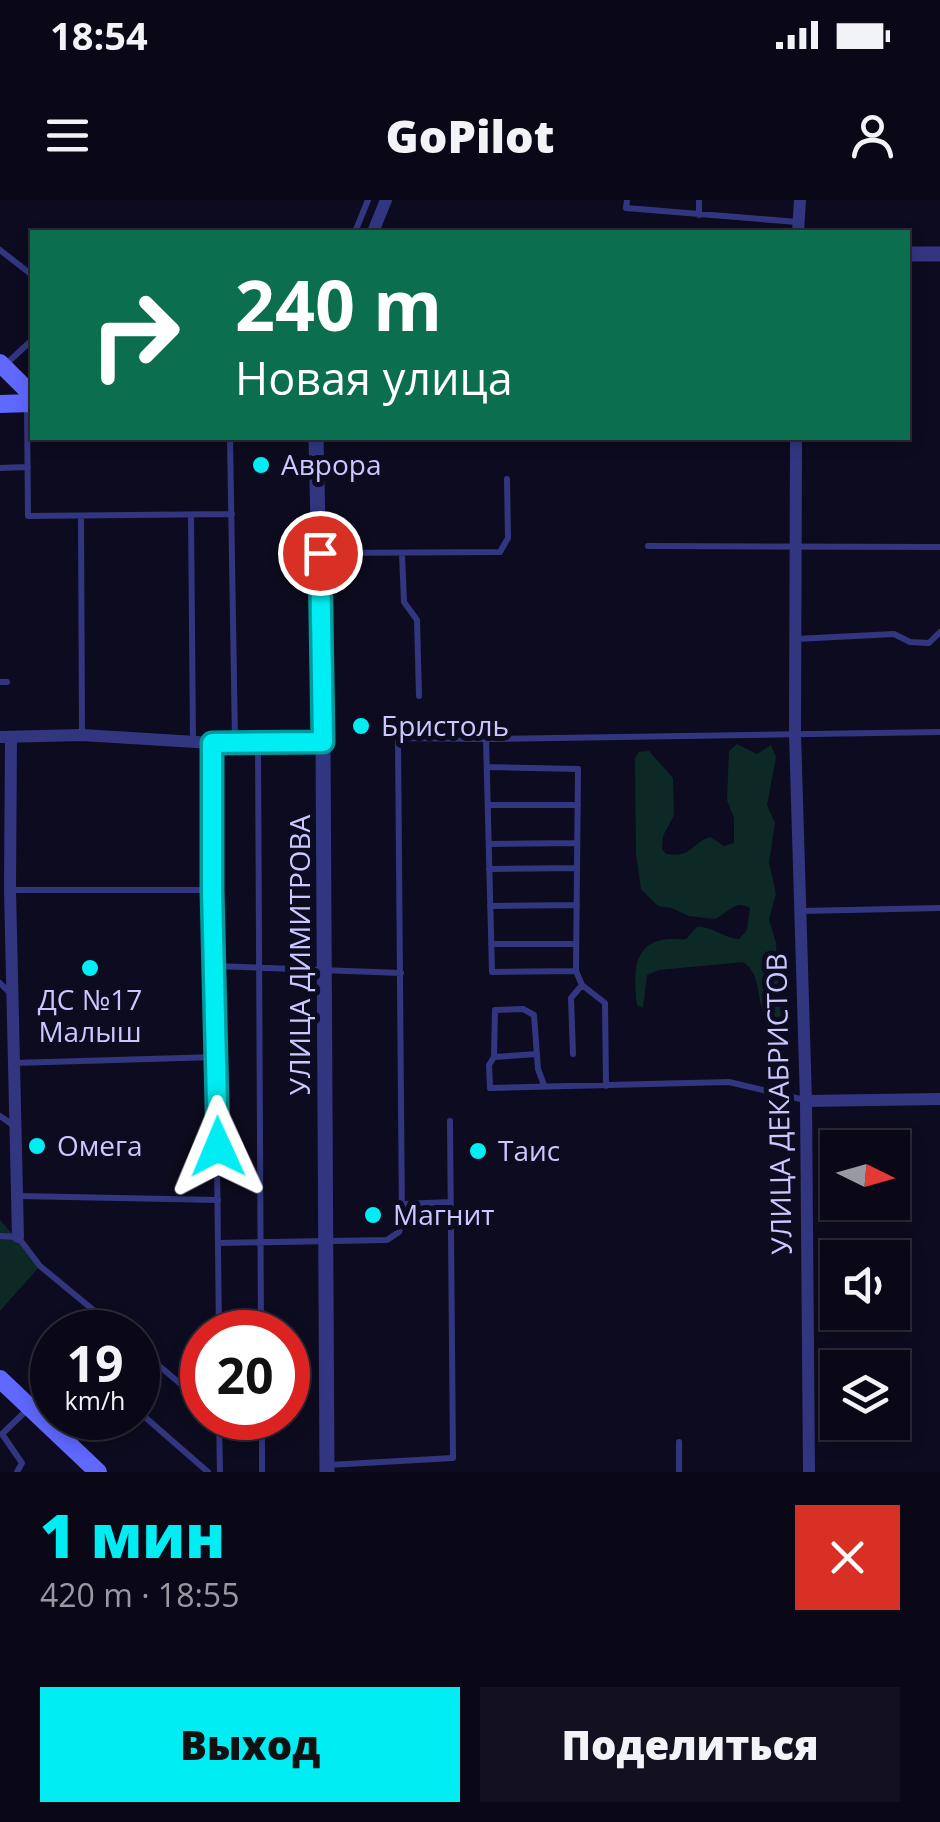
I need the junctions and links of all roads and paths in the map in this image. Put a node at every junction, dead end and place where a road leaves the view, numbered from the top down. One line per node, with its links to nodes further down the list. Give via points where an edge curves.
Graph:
1 (368, 200): 8 (lane)
2 (386, 200): 9 (street)
3 (627, 200): 6 (lane, via 626,208)
4 (699, 200): 6 (lane)
5 (800, 200): 7 (street)
6 (699, 215): 7 (lane)
7 (798, 228)
8 (357, 230)
9 (373, 230)
10 (0, 250): 13 (lane)
11 (910, 254): 12 (street)
12 (940, 254)
13 (30, 273)
14 (30, 342): 15 (lane)
15 (2, 365): 16 (main road)
16 (30, 400)
17 (30, 401): 18 (main road)
18 (0, 404)
19 (30, 423): 23 (lane)
20 (230, 440): 26 (lane)
21 (316, 440): 32 (street, УЛИЦА ДИМИТРОВА)
22 (796, 440): 30 (street)
23 (28, 467): 24 (lane); 27 (lane, via 28,516)
24 (0, 468)
25 (507, 479): 33 (lane, via 508,538 500,552)
26 (232, 514): 28 (lane); 43 (lane)
27 (80, 516): 28 (lane); 39 (lane)
28 (190, 516): 42 (lane)
29 (648, 546): 30 (lane)
30 (796, 547): 31 (lane); 35 (street, УЛИЦА ДЕКАБРИСТОВ)
31 (940, 547)
32 (320, 553): 33 (lane); 45 (street, УЛИЦА ДИМИТРОВА)
33 (402, 554): 36 (lane, via 404,602 417,620)
34 (940, 632): 35 (lane, via 929,643 894,634)
35 (796, 639): 38 (street, УЛИЦА ДЕКАБРИСТОВ)
36 (419, 696)
37 (940, 732): 38 (lane)
38 (795, 734): 41 (lane); 59 (street, УЛИЦА ДЕКАБРИСТОВ)
39 (82, 735): 40 (street); 42 (street)
40 (5, 737): 54 (street)
41 (486, 740): 47 (lane); 66 (lane, via 398,738)
42 (193, 742): 46 (street)
43 (234, 742): 44 (street); 46 (street)
44 (258, 742): 45 (street); 63 (lane)
45 (323, 742): 64 (street, УЛИЦА ДИМИТРОВА)
46 (212, 743): 55 (lane)
47 (486, 766): 48 (lane); 49 (lane, via 578,769)
48 (488, 805): 49 (lane); 51 (lane)
49 (578, 805): 50 (lane)
50 (577, 843): 51 (lane); 52 (lane)
51 (488, 844): 53 (lane)
52 (577, 868): 53 (lane); 56 (lane)
53 (489, 870): 57 (lane)
54 (10, 890): 55 (lane); 69 (street)
55 (212, 890): 62 (lane)
56 (577, 904): 57 (lane); 61 (lane)
57 (490, 906): 60 (lane)
58 (940, 908): 59 (lane)
59 (799, 910): 78 (street, УЛИЦА ДЕКАБРИСТОВ)
60 (491, 944): 61 (lane); 65 (lane, via 492,972)
61 (576, 944): 65 (lane)
62 (212, 966): 63 (lane); 72 (lane)
63 (259, 968): 64 (lane); 89 (lane)
64 (324, 970): 66 (lane); 88 (street, УЛИЦА ДИМИТРОВА)
65 (576, 971): 68 (lane)
66 (401, 974): 85 (lane)
67 (0, 984): 69 (lane)
68 (582, 984): 71 (lane, via 571,998); 76 (lane, via 606,1003)
69 (13, 996): 74 (street)
70 (537, 1054): 73 (lane); 73 (lane, via 534,1015 496,1010); 75 (lane)
71 (573, 1054)
72 (216, 1057): 74 (lane); 83 (lane)
73 (494, 1057): 75 (lane, via 490,1088)
74 (14, 1063): 81 (street)
75 (544, 1085): 76 (lane)
76 (606, 1086): 78 (lane, via 729,1082)
77 (940, 1099): 78 (street)
78 (806, 1101): 111 (street, УЛИЦА ДЕКАБРИСТОВ)
79 (0, 1116): 81 (lane)
80 (450, 1122): 84 (lane)
81 (14, 1126): 82 (street)
82 (16, 1196): 83 (lane); 87 (street)
83 (218, 1200): 90 (lane)
84 (450, 1202): 85 (lane); 104 (lane, via 453,1458)
85 (404, 1204): 88 (lane, via 402,1224 387,1240)
86 (0, 1236): 87 (lane)
87 (18, 1237): 91 (lane, via 40,1266)
88 (327, 1240): 89 (lane); 104 (street, УЛИЦА ДИМИТРОВА)
89 (261, 1242): 90 (lane); 93 (lane)
90 (219, 1243): 92 (lane)
91 (93, 1310)
92 (219, 1310)
93 (261, 1310)
94 (160, 1367): 96 (lane)
95 (0, 1379): 97 (main road)
96 (180, 1383)
97 (30, 1407): 99 (lane)
98 (160, 1431): 107 (lane)
99 (1, 1435): 105 (lane, via 22,1463)
100 (65, 1440): 106 (main road)
101 (219, 1440): 108 (lane)
102 (262, 1440): 109 (lane)
103 (679, 1442): 110 (lane)
104 (327, 1468)
105 (17, 1472)
106 (98, 1472)
107 (208, 1472)
108 (220, 1472)
109 (262, 1472)
110 (679, 1472)
111 (809, 1472)

